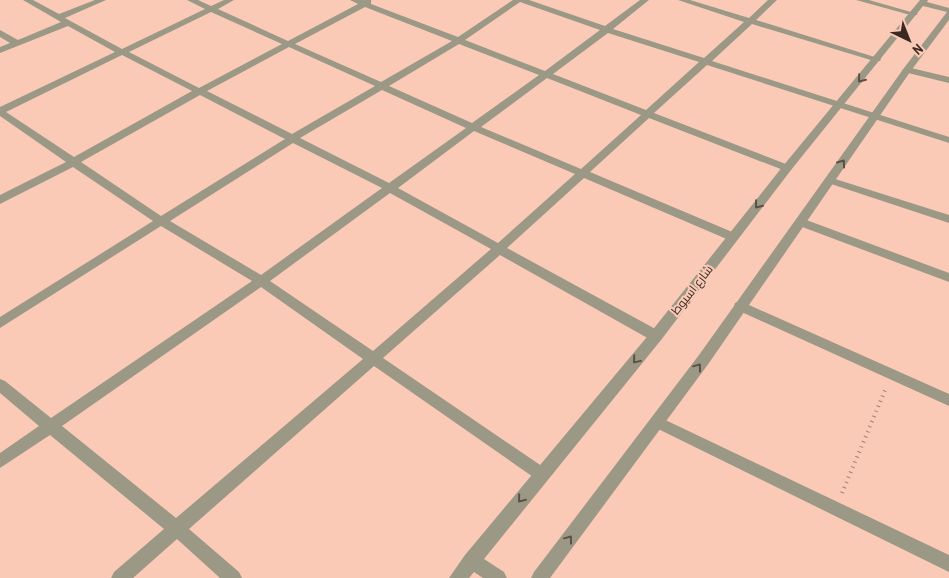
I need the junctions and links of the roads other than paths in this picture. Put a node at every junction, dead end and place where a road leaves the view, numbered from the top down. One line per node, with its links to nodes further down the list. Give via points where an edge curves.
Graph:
1 (27, 0): 16 (street)
2 (102, 0): 16 (street)
3 (191, 0): 13 (street)
4 (230, 0): 13 (street)
5 (354, 0): 11 (street)
6 (520, 0): 19 (street); 21 (street)
7 (645, 0): 19 (street)
8 (682, 0): 18 (street)
9 (773, 0): 18 (street)
10 (860, 0): 15 (street)
11 (368, 2): 21 (street); 23 (street)
12 (923, 2): 14 (street); 15 (street, شارع اسيوط)
13 (210, 9): 23 (street); 25 (street)
14 (949, 10)
15 (914, 14): 26 (street, شارع اسيوط)
16 (64, 20): 22 (street); 25 (street)
17 (947, 20): 28 (street)
18 (750, 21): 26 (street); 27 (street)
19 (608, 30): 27 (street); 29 (street)
20 (0, 33): 22 (street)
21 (460, 40): 29 (street); 31 (street)
22 (17, 43): 24 (street)
23 (288, 43): 31 (street); 32 (street)
24 (0, 50)
25 (122, 52): 32 (street); 34 (street)
26 (877, 59): 33 (street, شارع اسيوط, one-way to 33)
27 (706, 62): 33 (street); 35 (street)
28 (907, 70): 30 (street); 36 (street)
29 (547, 74): 35 (street); 37 (street)
30 (949, 80)
31 (382, 85): 37 (street); 38 (street)
32 (200, 91): 38 (street); 40 (street)
33 (839, 105): 36 (street); 41 (street, شارع اسيوط)
34 (0, 112): 40 (street)
35 (648, 114): 41 (street); 42 (street)
36 (876, 117): 39 (street); 43 (street, one-way to 36)
37 (475, 128): 42 (street); 44 (street)
38 (293, 138): 44 (street); 47 (street)
39 (949, 140)
40 (74, 162): 45 (street); 47 (street)
41 (788, 168): 49 (street, شارع اسيوط, one-way to 49)
42 (582, 173): 49 (street); 50 (street)
43 (829, 180): 46 (street); 48 (street)
44 (390, 188): 50 (street); 52 (street)
45 (0, 200)
46 (949, 219)
47 (161, 221): 52 (street); 54 (street)
48 (801, 222): 51 (street); 53 (street)
49 (733, 237): 55 (street, شارع اسيوط)
50 (498, 250): 55 (street); 56 (street)
51 (949, 278)
52 (261, 281): 56 (street); 60 (street)
53 (740, 306): 58 (street); 59 (street, one-way to 53)
54 (0, 323)
55 (656, 336): 62 (street, شارع اسيوط, one-way to 62)
56 (374, 359): 62 (street); 63 (street)
57 (0, 384): 60 (street)
58 (949, 400)
59 (657, 422): 65 (street); 70 (street, one-way to 59)
60 (52, 426): 61 (street); 63 (street)
61 (0, 461)
62 (541, 474): 64 (street, شارع اسيوط, one-way to 64)
63 (177, 529): 66 (street); 67 (street)
64 (471, 561): 68 (street, شارع اسيوط); 69 (street)
65 (949, 564)
66 (120, 578)
67 (233, 578)
68 (458, 578)
69 (498, 578)
70 (540, 578)

